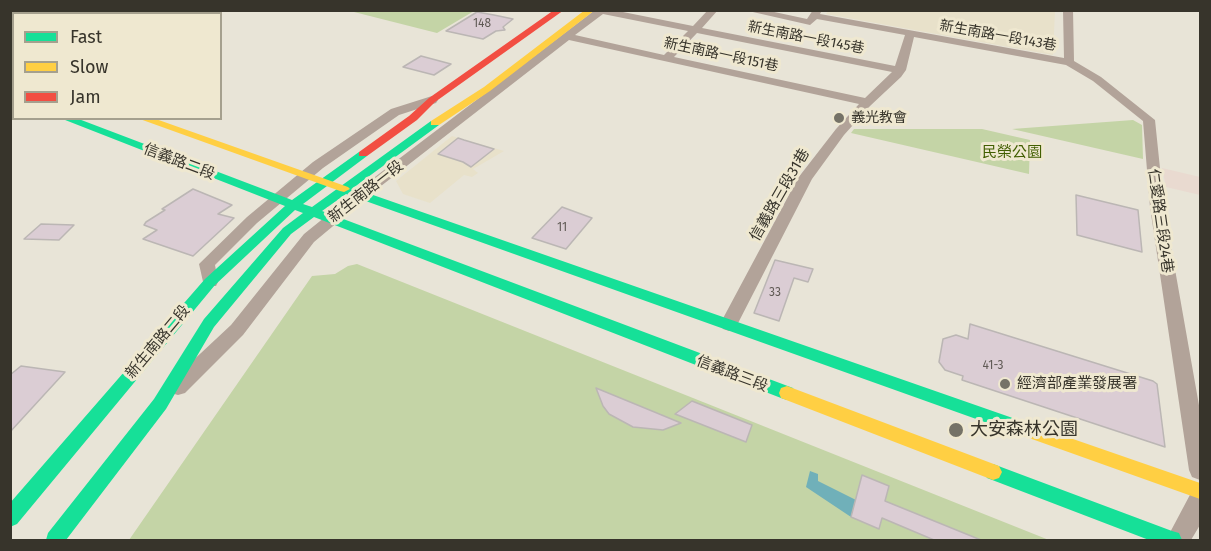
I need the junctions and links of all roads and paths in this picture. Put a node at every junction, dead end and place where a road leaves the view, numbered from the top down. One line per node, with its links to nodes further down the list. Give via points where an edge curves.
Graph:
1 (560, 10): 13 (main road, 新生南路一段)
2 (714, 10): 7 (street)
3 (748, 10): 6 (street, 新生南路一段143巷, via 810,22)
4 (1068, 10): 11 (street)
5 (598, 11): 7 (street, 新生南路一段145巷); 9 (street, 新生南路一段); 19 (main road, 新生南路一段)
6 (816, 13): 8 (street, 新生南路一段143巷)
7 (695, 30): 10 (street); 12 (street, 新生南路一段145巷)
8 (910, 34): 11 (street, 新生南路一段143巷); 12 (street)
9 (568, 37): 10 (street, 新生南路一段151巷); 20 (street, 新生南路一段)
10 (667, 58): 14 (street, 新生南路一段151巷)
11 (1069, 62): 28 (street, 仁愛路三段24巷, via 1097,79 1149,120 1151,126 1157,207)
12 (900, 70): 14 (street, 信義路三段31巷)
13 (432, 100): 17 (street, 新生南路一段, via 395,112); 18 (main road, 新生南路一段)
14 (867, 102): 26 (street, 信義路三段31巷, via 805,178)
15 (70, 120): 21 (main road, 信義路二段)
16 (148, 120): 17 (main road, 信義路二段)
17 (303, 176): 18 (main road, 信義路二段); 21 (street, 新生南路一段)
18 (323, 183): 19 (main road); 22 (main road, 新生南路二段)
19 (345, 190): 20 (main road); 23 (main road, 新生南路二段)
20 (360, 196): 24 (street, 新生南路一段); 26 (main road)
21 (276, 199): 22 (main road, 信義路二段); 25 (street, 新生南路一段, via 207,264)
22 (292, 206): 23 (main road, 信義路三段); 25 (main road, 新生南路二段)
23 (310, 213): 24 (main road, 信義路三段); 27 (main road, 新生南路二段, via 281,238 208,323)
24 (329, 220): 27 (street, 新生南路一段, via 309,238 237,330); 33 (main road, 信義路三段)
25 (210, 282): 31 (main road, 新生南路二段)
26 (729, 324): 29 (main road)
27 (160, 404): 32 (main road, 新生南路二段)
28 (1200, 470)
29 (1200, 491)
30 (1200, 498): 34 (street)
31 (10, 518)
32 (55, 540)
33 (1172, 540)
34 (1178, 540)

